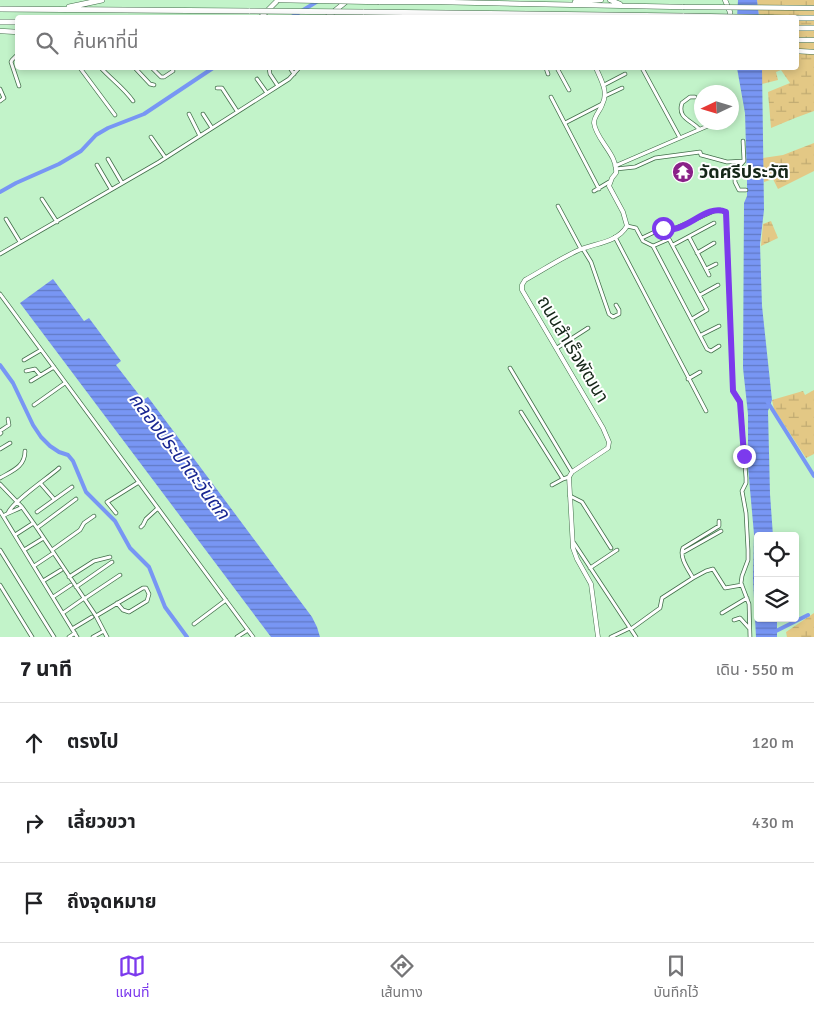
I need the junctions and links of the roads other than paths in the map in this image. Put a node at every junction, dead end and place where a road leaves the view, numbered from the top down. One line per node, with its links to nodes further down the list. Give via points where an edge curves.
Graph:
1 (102, 0): 13 (highway)
2 (278, 0): 8 (main road, bridge); 14 (main road)
3 (348, 0): 15 (main road)
4 (430, 0): 8 (main road)
5 (601, 0): 9 (main road)
6 (609, 0): 10 (main road)
7 (724, 0): 17 (main road)
8 (441, 2): 9 (main road)
9 (564, 4): 10 (main road)
10 (623, 6): 11 (main road, bridge)
11 (814, 8)
12 (0, 9): 13 (highway)
13 (53, 9): 16 (highway, bridge)
14 (263, 15)
15 (330, 15)
16 (604, 15)
17 (730, 15)
18 (799, 18): 19 (highway)
19 (814, 18)
20 (0, 22): 21 (highway)
21 (15, 22)
22 (799, 28): 23 (highway)
23 (814, 28)
24 (0, 31): 25 (main road)
25 (15, 32)
26 (799, 40): 27 (main road)
27 (814, 40)
28 (799, 51): 29 (main road)
29 (814, 52)
30 (15, 57): 49 (street, via 12,62)
31 (82, 70): 65 (street)
32 (102, 70): 60 (street, via 127,91)
33 (137, 70): 47 (street)
34 (154, 70): 35 (street, via 164,77)
35 (173, 70)
36 (269, 70): 50 (street)
37 (291, 70): 43 (street)
38 (297, 70): 43 (street)
39 (547, 70): 44 (street)
40 (558, 70): 54 (street)
41 (597, 70): 48 (street)
42 (643, 70): 72 (street)
43 (294, 74): 50 (street)
44 (548, 74)
45 (625, 74): 48 (street)
46 (257, 79): 55 (street)
47 (154, 85)
48 (604, 85): 56 (street)
49 (19, 86)
50 (278, 86): 55 (street)
51 (217, 88): 62 (street, via 222,88)
52 (622, 88): 56 (street)
53 (0, 89): 59 (street, via 4,98)
54 (569, 90)
55 (267, 93): 62 (street)
56 (605, 96): 61 (street)
57 (551, 97): 66 (street)
58 (694, 97): 67 (street, via 682,102 681,111)
59 (0, 101)
60 (133, 101)
61 (603, 104): 66 (street); 78 (street, via 595,116 595,125)
62 (237, 111): 68 (street)
63 (189, 114): 70 (street)
64 (204, 114): 68 (street)
65 (116, 116)
66 (565, 123): 81 (street)
67 (694, 126)
68 (212, 128): 70 (street)
69 (697, 130): 72 (street)
70 (200, 136): 74 (street)
71 (151, 137): 74 (street)
72 (680, 138): 78 (street)
73 (743, 141): 76 (street)
74 (165, 157): 80 (street)
75 (108, 159): 80 (street)
76 (744, 161): 78 (street, via 727,162 700,152 655,158 635,167); 83 (street, via 735,171 735,182 739,190)
77 (97, 165): 82 (street)
78 (616, 168): 79 (street)
79 (609, 182): 81 (street); 90 (street)
80 (122, 183): 82 (street)
81 (599, 189): 84 (street)
82 (111, 190): 88 (street)
83 (746, 190)
84 (594, 191)
85 (42, 199): 88 (street)
86 (558, 206): 98 (street)
87 (6, 219): 94 (street)
88 (56, 222): 94 (street)
89 (714, 223): 91 (street)
90 (627, 226): 92 (street, ถนนสำเร็จพัฒนา); 93 (street, via 636,228)
91 (689, 236): 96 (street); 99 (street)
92 (615, 237): 98 (street, ถนนสำเร็จพัฒนา); 121 (street)
93 (642, 238): 97 (street); 179 (street, via 663,228 676,228 714,211 726,212 733,391 740,402 746,478 742,491 748,560)
94 (20, 242): 100 (street)
95 (714, 243): 99 (street)
96 (673, 245): 97 (street, via 668,238); 106 (street)
97 (653, 246): 108 (street)
98 (582, 249): 107 (street, via 591,262 609,314 613,317 619,314); 113 (street, ถนนสำเร็จพัฒนา, via 525,280 522,285)
99 (697, 252): 102 (street)
100 (1, 253)
101 (716, 264): 102 (street)
102 (706, 269): 103 (street)
103 (709, 275)
104 (718, 285): 106 (street)
105 (0, 294): 114 (street)
106 (700, 295): 108 (street, via 707,310)
107 (616, 305)
108 (692, 319): 111 (street)
109 (719, 326): 111 (street)
110 (588, 328): 113 (street)
111 (701, 336): 112 (street, via 709,351)
112 (719, 346)
113 (556, 348): 133 (street, ถนนสำเร็จพัฒนา, via 609,442 608,448)
114 (41, 350): 115 (street); 116 (street)
115 (24, 360)
116 (54, 367): 120 (street); 123 (street)
117 (510, 368): 133 (street)
118 (26, 371): 120 (street, via 34,369)
119 (700, 372): 121 (street)
120 (40, 375): 122 (street)
121 (688, 379): 125 (street)
122 (31, 381)
123 (65, 383): 124 (street); 137 (street)
124 (34, 405)
125 (706, 411)
126 (521, 412): 136 (street)
127 (8, 419): 128 (street, via 9,425)
128 (0, 432)
129 (10, 444): 130 (street)
130 (0, 449)
131 (24, 451): 135 (street, via 23,463)
132 (59, 468): 139 (street)
133 (572, 472): 134 (street, ถนนสำเร็จพัฒนา)
134 (569, 477): 136 (street); 142 (street)
135 (0, 478)
136 (562, 479): 140 (street)
137 (139, 482): 147 (street); 151 (street, via 107,502)
138 (0, 484): 145 (street)
139 (40, 484): 143 (street); 145 (street)
140 (552, 485)
141 (72, 487): 143 (street)
142 (570, 496): 161 (street); 162 (street, via 582,502)
143 (54, 499): 149 (street)
144 (76, 499): 157 (street)
145 (17, 502): 146 (street); 150 (street)
146 (22, 507): 150 (street); 157 (street)
147 (158, 508): 156 (street); 184 (street)
148 (0, 511): 152 (street)
149 (37, 512)
150 (8, 513): 152 (street)
151 (116, 513)
152 (3, 516): 159 (street)
153 (94, 516): 166 (street)
154 (719, 521): 167 (street, via 719,526 683,548)
155 (32, 524): 159 (street)
156 (141, 527)
157 (37, 528): 166 (street)
158 (721, 531): 167 (street)
159 (15, 535): 164 (street)
160 (42, 539): 164 (street)
161 (573, 542): 171 (street); 204 (street, via 577,559 591,584)
162 (611, 548)
163 (0, 550): 198 (street)
164 (24, 550): 170 (street)
165 (617, 550): 171 (street)
166 (52, 552): 170 (street); 174 (street)
167 (681, 554): 175 (street)
168 (110, 557): 174 (street, via 91,562)
169 (112, 562): 180 (street)
170 (34, 566): 176 (street)
171 (590, 568): 191 (street)
172 (61, 570): 176 (street)
173 (120, 575): 183 (street)
174 (69, 577): 180 (street)
175 (693, 578): 179 (street, via 713,569 725,588); 191 (street, via 662,598 660,608)
176 (43, 581): 181 (street)
177 (0, 585): 197 (street)
178 (71, 585): 181 (street)
179 (742, 585): 182 (street)
180 (76, 587): 183 (street)
181 (53, 597): 186 (street)
182 (747, 598): 187 (street); 192 (street)
183 (84, 599): 186 (street); 188 (street)
184 (226, 600): 190 (street); 194 (street)
185 (117, 603): 185 (street, via 129,612 147,601 149,594 143,588); 188 (street)
186 (63, 613): 193 (street)
187 (722, 613)
188 (94, 617): 193 (street); 201 (street)
189 (734, 620): 192 (street, via 740,618)
190 (194, 624)
191 (630, 628): 205 (street); 206 (street)
192 (749, 628): 207 (street)
193 (72, 629): 196 (street)
194 (248, 630): 202 (street); 203 (street)
195 (102, 632): 200 (street)
196 (76, 635): 199 (street)
197 (32, 637)
198 (54, 637)
199 (69, 637)
200 (93, 637)
201 (107, 637)
202 (237, 637)
203 (253, 637)
204 (598, 637)
205 (611, 637)
206 (636, 637)
207 (750, 637)

